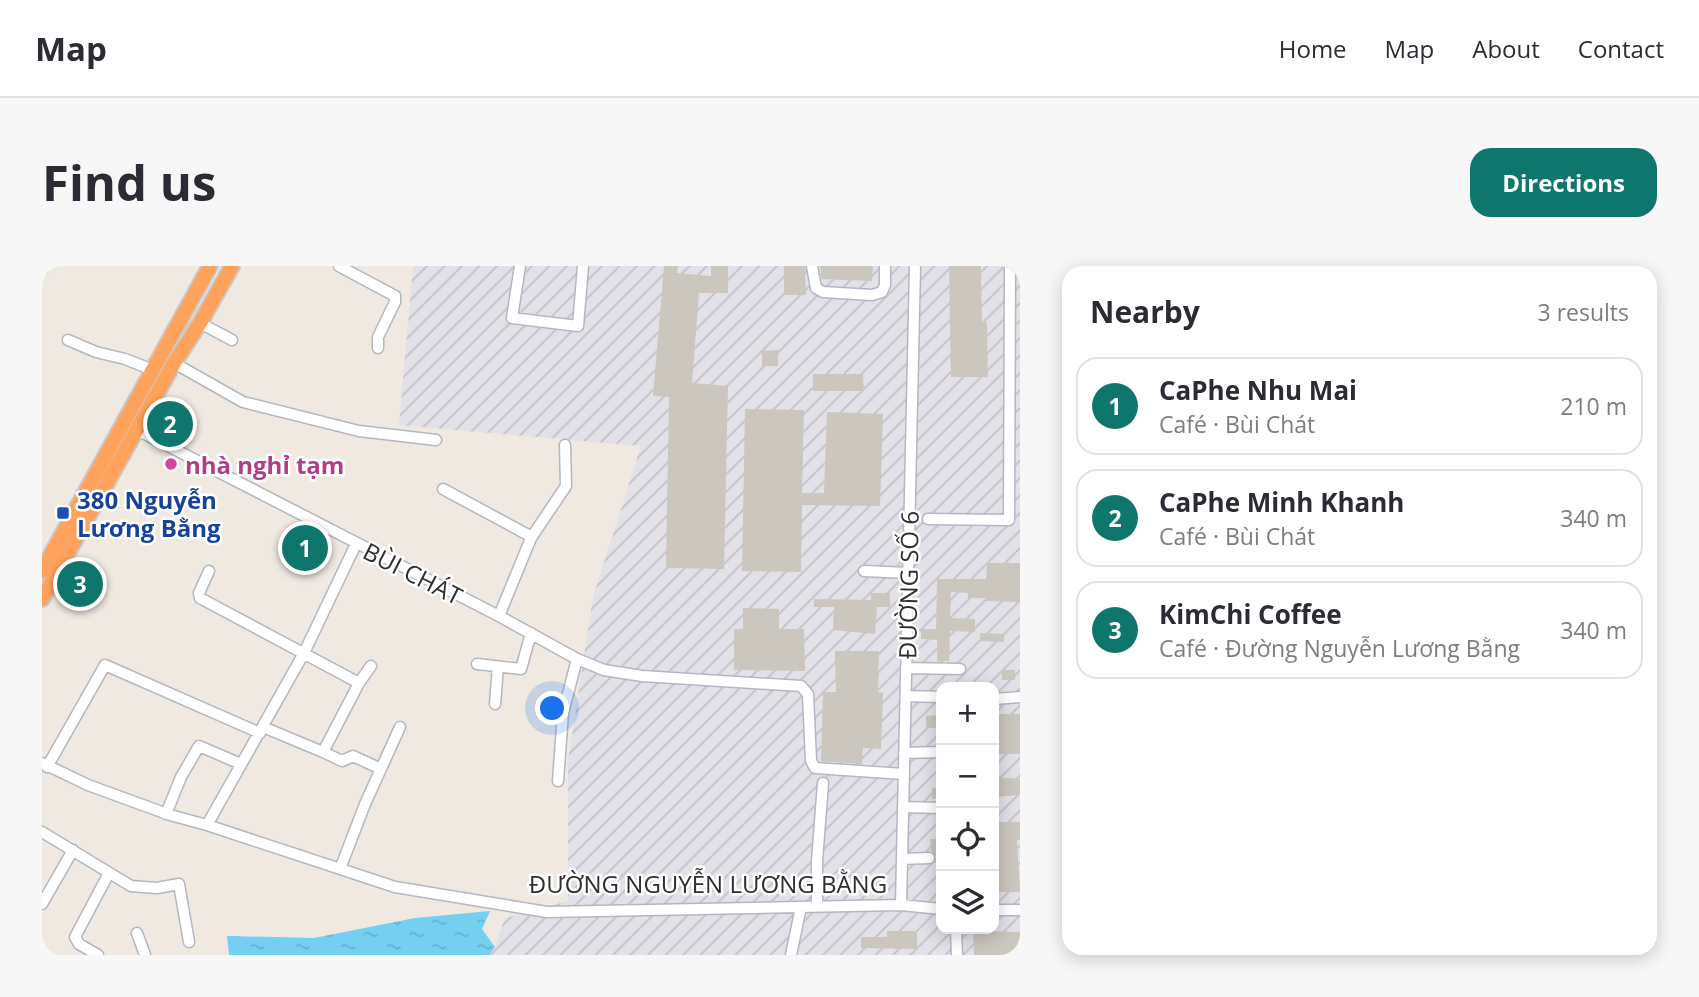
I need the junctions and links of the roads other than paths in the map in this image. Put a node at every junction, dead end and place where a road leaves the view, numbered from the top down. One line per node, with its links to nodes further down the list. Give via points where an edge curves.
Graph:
1 (211, 266): 15 (highway)
2 (232, 266): 10 (highway)
3 (339, 266): 13 (street, via 396,296 378,337)
4 (520, 266): 5 (street, via 512,318 578,326)
5 (583, 266)
6 (812, 266): 7 (street, via 816,288 823,292 872,295 882,292)
7 (885, 266)
8 (915, 266): 26 (street, ĐƯỜNG SỐ 6)
9 (1010, 266): 20 (street, via 1009,520)
10 (200, 323): 12 (street); 14 (highway)
11 (68, 340): 15 (street)
12 (232, 340)
13 (378, 348)
14 (174, 363): 16 (highway); 17 (street, via 243,402 359,431)
15 (153, 370): 23 (highway)
16 (136, 430): 22 (street, BÙI CHÁT); 27 (highway)
17 (436, 440)
18 (565, 445): 21 (street, via 566,486)
19 (443, 489): 21 (street)
20 (928, 519)
21 (532, 537): 28 (street)
22 (356, 544): 28 (street, BÙI CHÁT); 30 (street)
23 (42, 571)
24 (209, 571): 30 (street, via 200,598)
25 (864, 571): 26 (street)
26 (908, 573): 35 (street, ĐƯỜNG SỐ 6)
27 (42, 599)
28 (499, 615): 29 (street, BÙI CHÁT)
29 (531, 633): 31 (street, BÙI CHÁT); 34 (street, via 522,668)
30 (304, 653): 37 (street); 44 (street)
31 (577, 659): 51 (street, BÙI CHÁT, via 626,674 801,686 808,694 815,768); 52 (street, via 563,713)
32 (477, 664): 34 (street)
33 (371, 666): 37 (street)
34 (498, 667): 42 (street)
35 (906, 668): 36 (street); 38 (street, ĐƯỜNG SỐ 6)
36 (960, 670)
37 (359, 683): 45 (street)
38 (906, 696): 39 (street); 47 (street, ĐƯỜNG SỐ 6)
39 (936, 697)
40 (1020, 697): 41 (street)
41 (999, 699)
42 (495, 704)
43 (400, 727): 50 (street)
44 (261, 730): 45 (street); 48 (street); 49 (street, via 105,665)
45 (323, 752): 50 (street, via 340,760 353,756)
46 (936, 752): 47 (street)
47 (904, 753): 51 (street, ĐƯỜNG SỐ 6)
48 (241, 764): 56 (street, via 199,746); 57 (street)
49 (44, 765): 56 (street, ĐƯỜNG NGUYỄN LƯƠNG BẰNG)
50 (381, 769): 62 (street)
51 (904, 774): 54 (street, ĐƯỜNG SỐ 6)
52 (558, 781)
53 (823, 783): 67 (street)
54 (903, 807): 55 (street); 61 (street, ĐƯỜNG SỐ 6)
55 (936, 808)
56 (166, 814): 57 (street, ĐƯỜNG NGUYỄN LƯƠNG BẰNG)
57 (207, 824): 62 (street, ĐƯỜNG NGUYỄN LƯƠNG BẰNG)
58 (42, 832): 59 (street)
59 (74, 850): 63 (street); 64 (street)
60 (929, 858): 61 (street)
61 (902, 859): 65 (street, ĐƯỜNG SỐ 6)
62 (340, 869): 66 (street, ĐƯỜNG NGUYỄN LƯƠNG BẰNG, via 395,887 547,912)
63 (109, 873): 73 (street, via 138,887 179,884); 74 (street, via 75,936 79,944)
64 (42, 904)
65 (901, 905): 67 (street, ĐƯỜNG NGUYỄN LƯƠNG BẰNG); 68 (street, ĐƯỜNG NGUYỄN LƯƠNG BẰNG)
66 (802, 907): 67 (street, ĐƯỜNG NGUYỄN LƯƠNG BẰNG); 76 (street)
67 (817, 907)
68 (936, 908)
69 (999, 910): 70 (street)
70 (1020, 910)
71 (138, 933): 75 (street)
72 (956, 934): 77 (street)
73 (189, 942)
74 (98, 955)
75 (145, 955)
76 (791, 955)
77 (957, 955)

